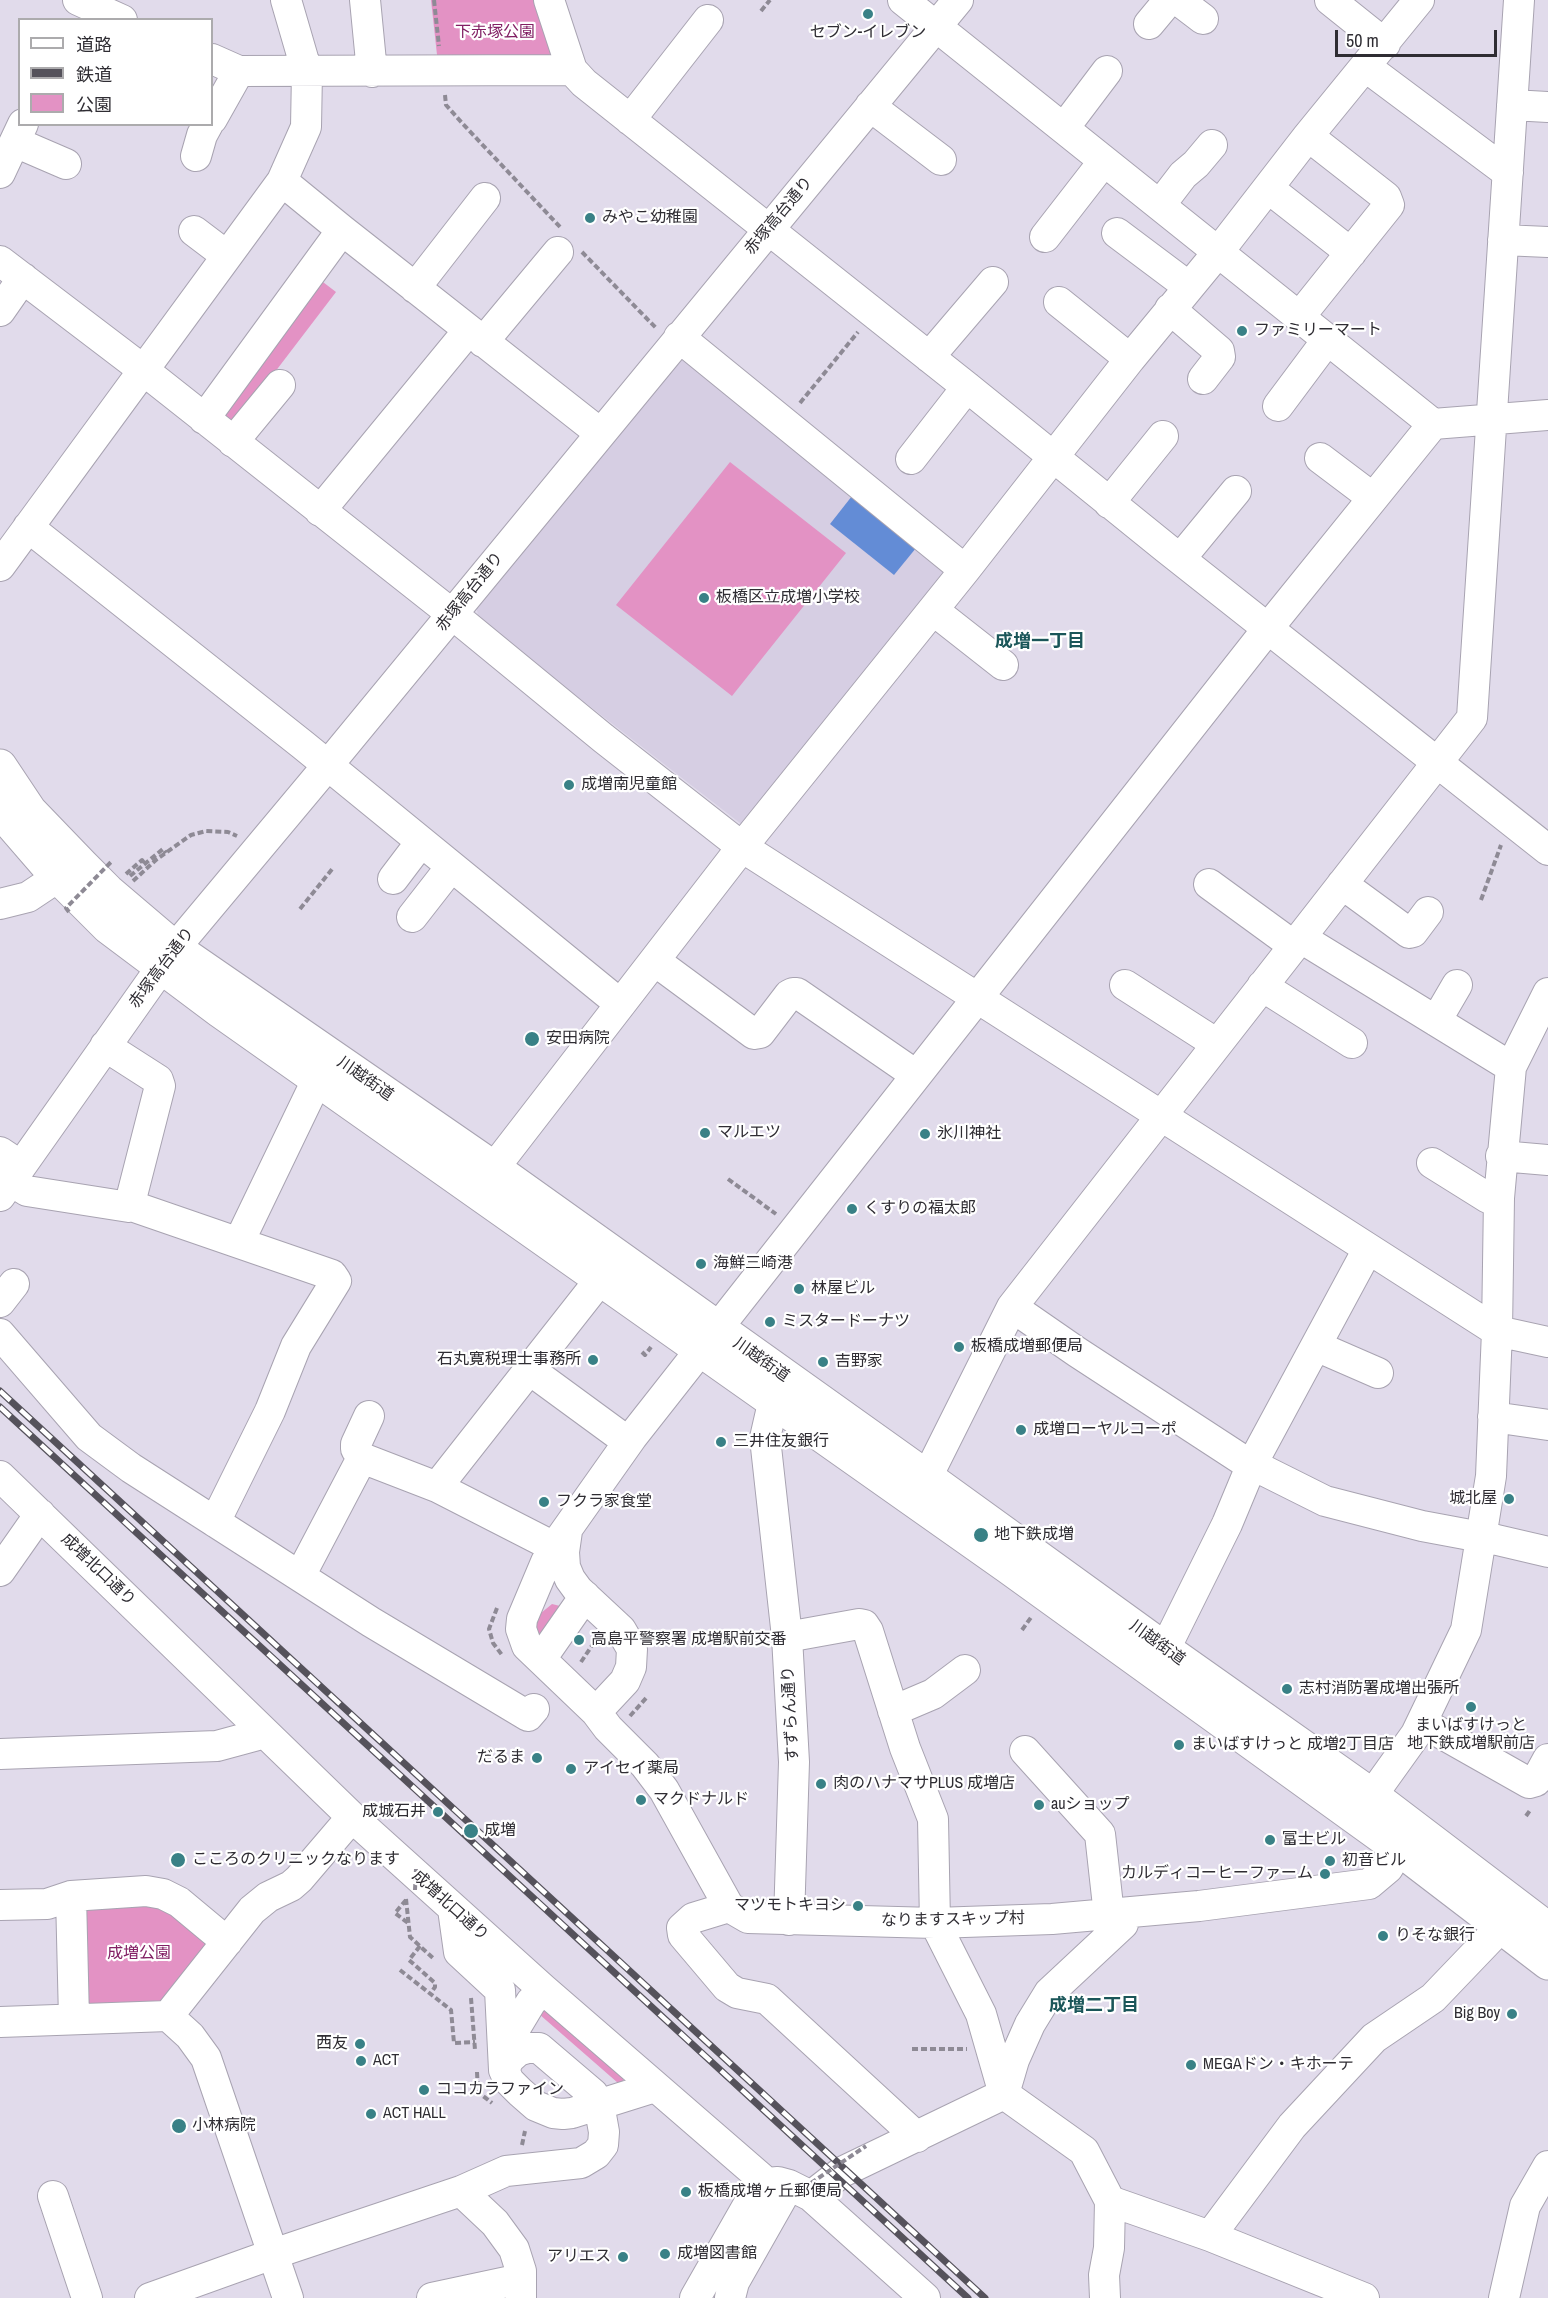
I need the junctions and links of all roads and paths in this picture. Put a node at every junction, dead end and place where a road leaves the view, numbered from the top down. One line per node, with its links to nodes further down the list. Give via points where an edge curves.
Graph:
1 (286, 0): 27 (street)
2 (365, 0): 28 (street)
3 (434, 0): 24 (path)
4 (549, 0): 25 (street)
5 (770, 0): 14 (path)
6 (903, 0): 19 (street)
7 (958, 0): 19 (street, 赤塚高台通り)
8 (1169, 0): 18 (street)
9 (1178, 0): 16 (street)
10 (1330, 0): 20 (street)
11 (1419, 0): 20 (street)
12 (1519, 0): 29 (street)
13 (77, 7): 15 (street)
14 (761, 11)
15 (115, 18)
16 (1203, 19)
17 (708, 20): 34 (street)
18 (1149, 24)
19 (936, 27): 30 (street, 赤塚高台通り); 37 (street)
20 (1385, 44): 22 (street)
21 (213, 59): 23 (street)
22 (1366, 67): 38 (street); 45 (street)
23 (239, 70): 27 (street); 33 (street)
24 (442, 70): 25 (street); 28 (street); 57 (path, via 446,105)
25 (572, 70): 34 (street)
26 (1107, 71): 37 (street)
27 (307, 72): 28 (street); 46 (street, via 306,127)
28 (372, 72)
29 (1512, 105): 31 (street); 45 (street)
30 (870, 106): 41 (street); 50 (street, 赤塚高台通り)
31 (1548, 107)
32 (0, 112): 36 (street)
33 (213, 117)
34 (630, 120): 50 (street)
35 (207, 126): 40 (street)
36 (19, 128): 43 (street); 44 (street)
37 (1064, 128): 42 (street)
38 (1308, 135): 47 (street); 59 (street, via 1389,201)
39 (1212, 144): 49 (street)
40 (196, 156)
41 (940, 160)
42 (1104, 161): 49 (street); 54 (street)
43 (66, 164)
44 (0, 173)
45 (1508, 173): 55 (street)
46 (282, 181): 51 (street); 60 (street)
47 (1268, 188): 58 (street); 59 (street)
48 (484, 198): 63 (street)
49 (1160, 205): 58 (street)
50 (767, 229): 67 (street); 70 (street, 赤塚高台通り)
51 (342, 230): 63 (street); 80 (street)
52 (194, 231): 60 (street)
53 (1117, 233): 64 (street)
54 (1045, 237)
55 (1503, 240): 56 (street); 81 (street)
56 (1548, 242)
57 (568, 246): 69 (street); 70 (path, via 658,331)
58 (1219, 251): 64 (street); 68 (street)
59 (1350, 253): 68 (street)
60 (227, 256): 74 (street)
61 (12, 270): 66 (street); 74 (street)
62 (993, 282): 72 (street)
63 (415, 288): 69 (street)
64 (1180, 298): 73 (street); 75 (street, via 1220,351 1220,357)
65 (1059, 302): 73 (street)
66 (0, 311)
67 (873, 313): 72 (street); 83 (path, via 800,404 801,414)
68 (1300, 316): 71 (street)
69 (476, 336): 84 (street); 93 (street)
70 (679, 337): 83 (street); 84 (street, 赤塚高台通り)
71 (1328, 339): 78 (street); 82 (street)
72 (929, 357): 77 (street)
73 (1130, 359): 87 (street)
74 (142, 369): 80 (street); 94 (street)
75 (1203, 379)
76 (280, 385): 86 (street)
77 (967, 387): 87 (street); 89 (street)
78 (1278, 406)
79 (1548, 415): 81 (street)
80 (204, 418): 86 (street)
81 (1491, 421): 82 (street); 102 (street, via 1472,718)
82 (1433, 424): 91 (street)
83 (790, 427): 97 (street)
84 (600, 433): 99 (street, 赤塚高台通り)
85 (1163, 436): 92 (street)
86 (233, 442): 93 (street)
87 (1052, 458): 92 (street); 97 (street)
88 (1320, 458): 91 (street)
89 (911, 459)
90 (1236, 491): 95 (street)
91 (1373, 498): 100 (street)
92 (1109, 503): 95 (street)
93 (320, 511): 99 (street)
94 (28, 527): 96 (street); 103 (street)
95 (1180, 559): 100 (street)
96 (0, 566)
97 (965, 570): 98 (street)
98 (933, 610): 101 (street); 109 (street)
99 (452, 614): 103 (street, 赤塚高台通り); 109 (street)
100 (1268, 629): 102 (street); 133 (street)
101 (1003, 665)
102 (1437, 762): 106 (street); 120 (street)
103 (328, 765): 108 (street); 128 (street, 赤塚高台通り)
104 (0, 766): 128 (highway, 川越街道, via 30,811)
105 (0, 811): 116 (highway, 川越街道)
106 (1514, 823): 110 (street); 121 (path, via 1505,833)
107 (238, 836): 111 (path, via 228,832 198,833)
108 (422, 842): 113 (street); 117 (street)
109 (742, 847): 129 (street); 133 (street)
110 (1548, 850)
111 (166, 853): 115 (path, via 163,849 146,864 142,860); 118 (path)
112 (111, 862): 124 (path, bridge, via 66,908)
113 (451, 867): 126 (street); 134 (street)
114 (333, 868): 123 (path)
115 (129, 875)
116 (58, 877): 122 (street, via 28,897); 128 (highway, 川越街道, via 108,927)
117 (393, 879)
118 (131, 883)
119 (1209, 884): 127 (street)
120 (1342, 884): 125 (street, via 1408,933); 127 (street)
121 (1480, 900)
122 (0, 904)
123 (300, 909)
124 (69, 912)
125 (1428, 912)
126 (412, 917)
127 (1298, 942): 132 (street); 136 (street)
128 (168, 957): 139 (street, 赤塚高台通り); 142 (highway, 川越街道); 147 (highway, 川越街道)
129 (655, 961): 134 (street); 141 (street, via 754,1034 760,1033 789,995 797,993)
130 (1125, 985): 138 (street)
131 (1457, 985): 136 (street)
132 (1262, 986): 137 (street); 138 (street)
133 (977, 998): 141 (street); 143 (street)
134 (619, 1003): 147 (street)
135 (1546, 1004): 140 (street)
136 (1436, 1021): 140 (street)
137 (1352, 1043)
138 (1217, 1044): 143 (street)
139 (105, 1046): 148 (street, 赤塚高台通り); 151 (street, via 158,1080 160,1086)
140 (1511, 1066): 144 (street)
141 (916, 1075): 152 (street)
142 (317, 1080): 153 (street); 155 (highway, 川越街道)
143 (1161, 1114): 154 (street); 156 (street)
144 (1501, 1156): 145 (street); 150 (street)
145 (1548, 1160)
146 (1432, 1163): 150 (street, via 1488,1198)
147 (494, 1168): 159 (highway, 川越街道)
148 (8, 1174): 151 (street, via 27,1191 128,1208)
149 (728, 1179): 152 (path)
150 (1499, 1198): 157 (street)
151 (129, 1205): 153 (street)
152 (796, 1229): 159 (street)
153 (239, 1242): 177 (street, via 332,1275 336,1281 296,1346 270,1411)
154 (1368, 1249): 157 (street); 161 (street)
155 (599, 1281): 159 (highway, 川越街道); 164 (street)
156 (1012, 1307): 172 (street); 174 (street)
157 (1497, 1331): 160 (street); 168 (street)
158 (0, 1334): 177 (street, via 89,1437)
159 (709, 1340): 166 (highway, 川越街道); 174 (highway, 川越街道); 179 (street, via 632,1437)
160 (1548, 1342)
161 (1316, 1346): 165 (street); 172 (street)
162 (658, 1347): 163 (path, via 654,1344 645,1355)
163 (642, 1352)
164 (530, 1370): 170 (street); 175 (street)
165 (1378, 1373)
166 (773, 1402): 188 (street, すずらん通り, via 765,1438); 203 (highway, 川越街道, via 1008,1567)
167 (369, 1416): 171 (street, via 356,1444)
168 (1493, 1417): 169 (street); 178 (street, via 1491,1476)
169 (1548, 1425)
170 (616, 1433)
171 (362, 1458): 175 (street); 182 (street)
172 (1252, 1464): 178 (street, via 1325,1501); 189 (street)
173 (0, 1476): 176 (street, 成増北口通り)
174 (927, 1477): 189 (highway, 川越街道)
175 (437, 1487): 179 (street)
176 (40, 1514): 181 (street); 199 (street, 成増北口通り)
177 (215, 1522): 182 (street)
178 (1481, 1537): 180 (street); 198 (street, via 1466,1630)
179 (562, 1543): 183 (street, via 565,1567); 184 (street)
180 (1548, 1552)
181 (0, 1571)
182 (300, 1576): 195 (street, via 528,1716)
183 (581, 1593): 184 (street, via 555,1589); 186 (street); 190 (street)
184 (512, 1605): 190 (street, via 522,1619 523,1638); 191 (path, via 489,1629 492,1643)
185 (1033, 1615): 187 (path)
186 (610, 1619): 193 (path); 197 (street, via 629,1641 632,1658)
187 (1022, 1630)
188 (787, 1637): 196 (street, via 864,1625); 212 (street, すずらん通り, via 794,1762)
189 (1165, 1649): 203 (highway, 川越街道)
190 (541, 1659): 193 (street)
191 (509, 1662)
192 (965, 1670): 196 (street, via 933,1694)
193 (565, 1682): 197 (street)
194 (649, 1692): 197 (path, via 644,1702)
195 (534, 1709)
196 (893, 1711): 217 (street, via 933,1820)
197 (605, 1723): 209 (street, via 664,1790)
198 (1423, 1723): 202 (street, via 1529,1783 1536,1781); 203 (street)
199 (265, 1733): 201 (street, via 217,1746); 204 (street, 成増北口通り)
200 (1025, 1751): 211 (street, via 1100,1834)
201 (0, 1754)
202 (1548, 1759)
203 (1364, 1807): 205 (highway, 川越街道); 216 (highway, 川越街道)
204 (352, 1817): 206 (street, 成増北口通り); 218 (street, via 308,1871 291,1886 257,1905)
205 (1399, 1849): 211 (street, なりますスキップ村, via 1388,1868 1369,1884); 215 (highway, 川越街道)
206 (413, 1882): 213 (street, 成増北口通り); 214 (path)
207 (71, 1896): 208 (street, via 47,1904); 218 (street, via 146,1891 163,1894 179,1902); 227 (street)
208 (0, 1905)
209 (729, 1907): 212 (street, なりますスキップ村, via 748,1918); 240 (street, via 693,1918 682,1928 683,1935 728,1986 737,1993 767,1999)
210 (400, 1908): 214 (path, via 395,1913)
211 (1117, 1914): 217 (street, なりますスキップ村); 234 (street, via 1123,1924 1049,1993 1030,2024)
212 (789, 1920): 217 (street, なりますスキップ村)
213 (454, 1921): 223 (street, 成増北口通り); 232 (street, via 459,1952 500,1990)
214 (408, 1923): 219 (path, via 410,1937)
215 (1501, 1927): 221 (highway, 川越街道); 248 (street, via 1433,1998 1374,2038 1292,2126)
216 (1548, 1929)
217 (935, 1936): 231 (street, via 981,2014)
218 (226, 1942): 226 (street)
219 (420, 1946): 220 (path); 225 (path, via 409,1960 435,1983)
220 (437, 1961)
221 (1548, 1962)
222 (400, 1970): 225 (path)
223 (543, 1989): 232 (street); 233 (street, 成増北口通り)
224 (471, 1992): 229 (path)
225 (430, 1994): 229 (path, via 451,2010 454,2043)
226 (168, 2016): 227 (street); 249 (street, via 206,2058)
227 (74, 2019): 228 (street)
228 (0, 2022)
229 (474, 2042): 232 (path)
230 (912, 2049): 231 (path)
231 (992, 2049): 234 (street)
232 (490, 2060): 235 (street, via 520,2092 545,2110 572,2113); 235 (street, via 509,2059 518,2051 540,2048 593,2094); 236 (path, via 478,2092)
233 (655, 2086): 235 (street); 244 (street, 成増北口通り)
234 (1004, 2094): 240 (street); 247 (street, via 1084,2151)
235 (599, 2104): 245 (street, via 604,2139 591,2158 581,2163 506,2171)
236 (494, 2105)
237 (518, 2124): 238 (path)
238 (525, 2131): 239 (path); 241 (path)
239 (536, 2134)
240 (916, 2137): 244 (street, via 836,2176)
241 (522, 2144)
242 (866, 2146): 244 (path, bridge)
243 (1548, 2166): 261 (street, via 1525,2206)
244 (795, 2187): 256 (street, via 760,2187); 257 (street, via 735,2282); 258 (street, 成増北口通り)
245 (461, 2191): 249 (street); 250 (street, via 505,2235 520,2263)
246 (53, 2196): 252 (street)
247 (1110, 2200): 248 (street); 259 (street)
248 (1210, 2236): 251 (street)
249 (273, 2254): 253 (street); 254 (street)
250 (521, 2288): 255 (street)
251 (1320, 2289): 260 (street)
252 (87, 2298)
253 (150, 2298)
254 (288, 2298)
255 (432, 2298)
256 (695, 2298)
257 (730, 2298)
258 (925, 2298)
259 (1105, 2298)
260 (1364, 2298)
261 (1504, 2298)

